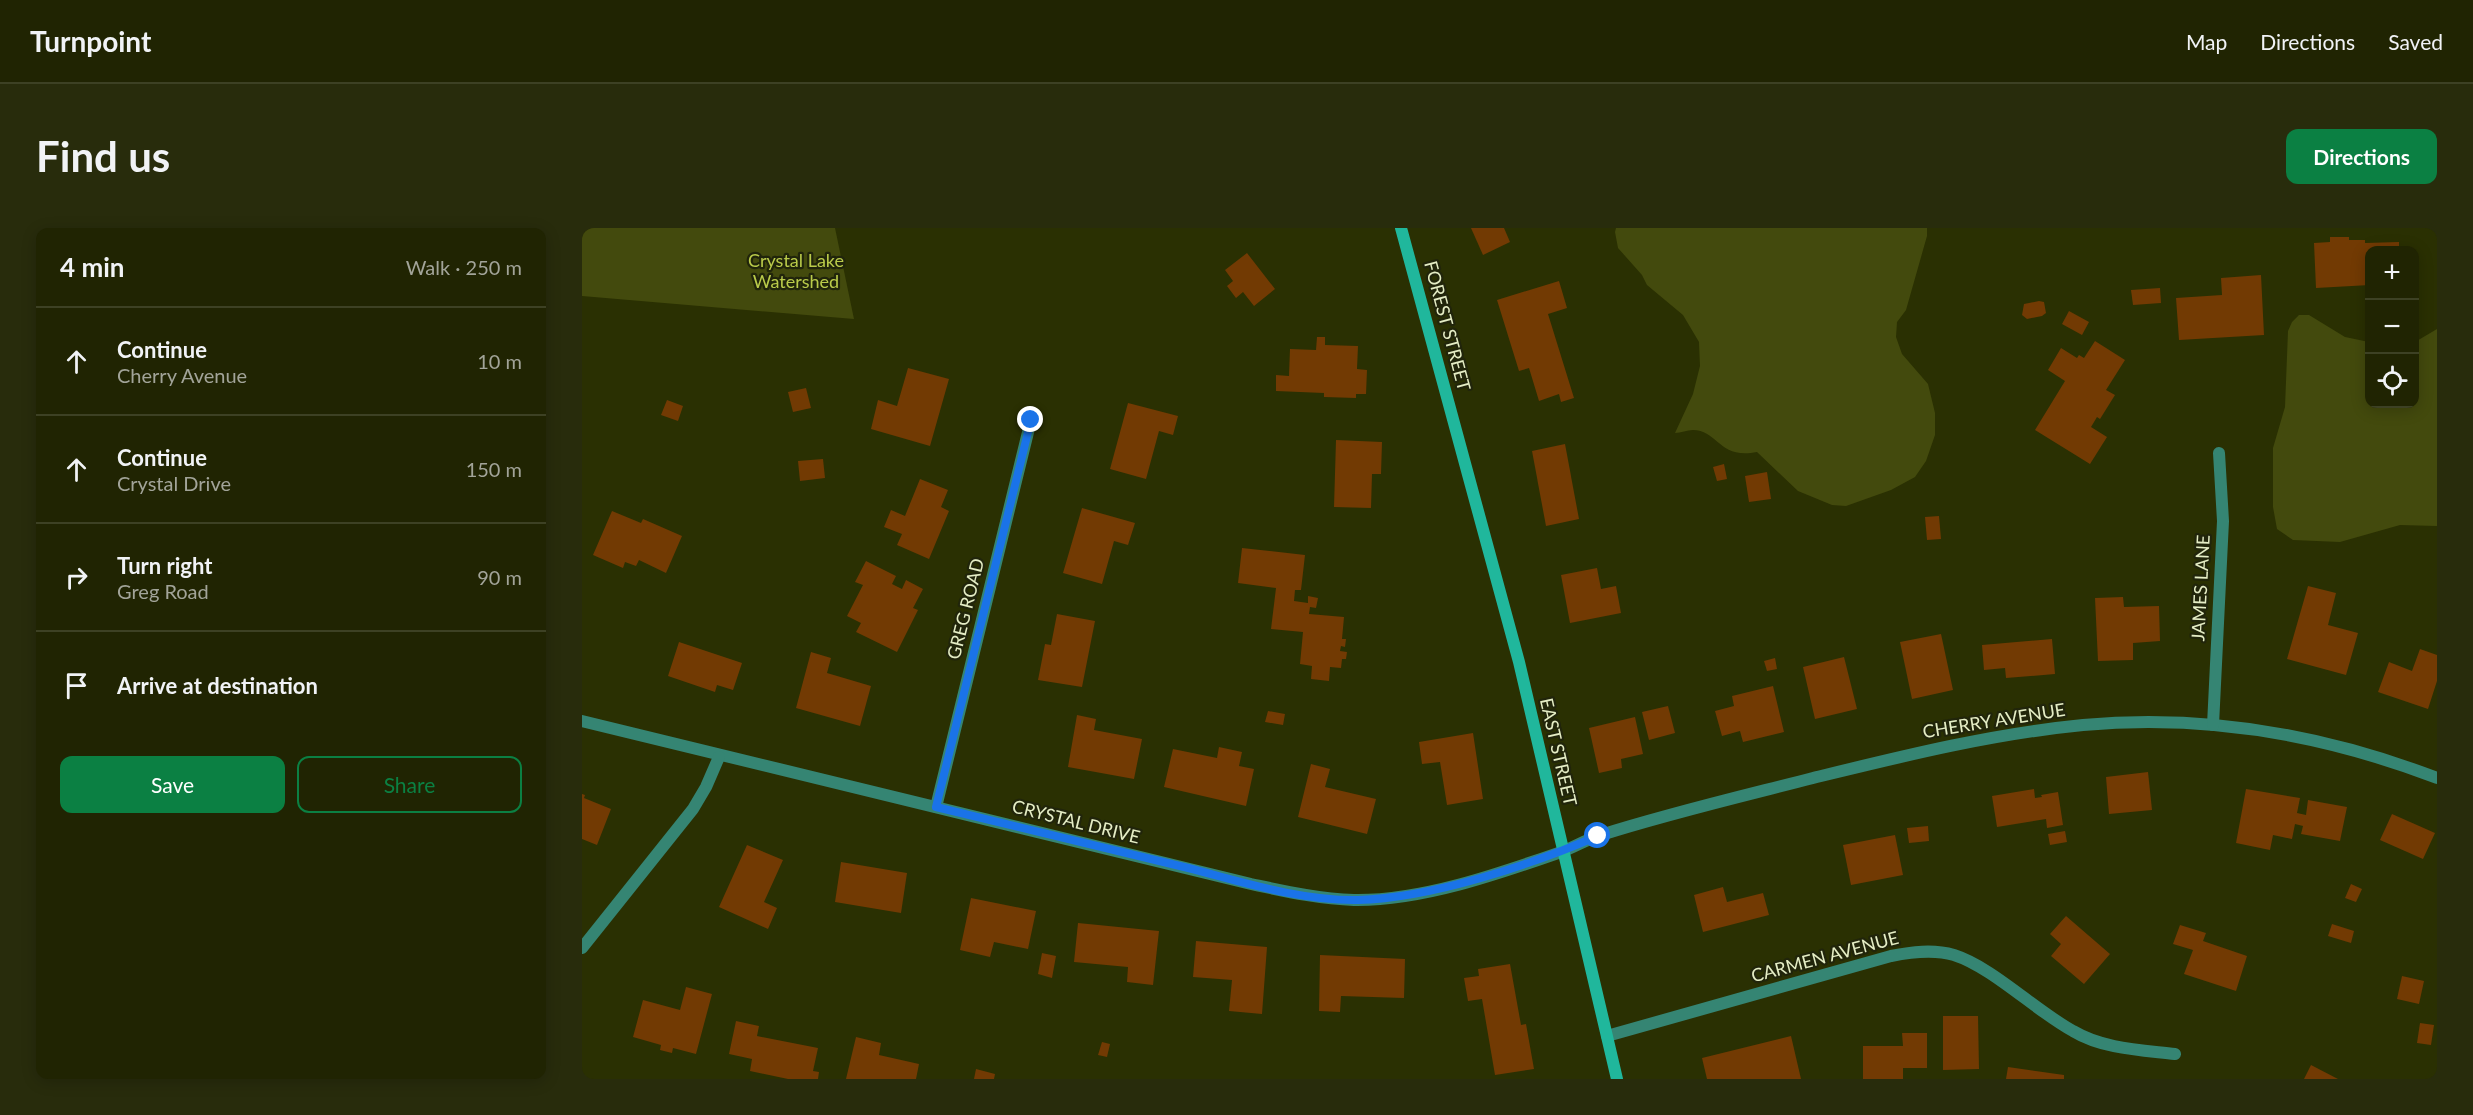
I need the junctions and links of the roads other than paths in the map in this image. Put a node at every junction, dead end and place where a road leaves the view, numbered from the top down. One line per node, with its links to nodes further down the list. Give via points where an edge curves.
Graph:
1 (1401, 228): 3 (main road, FOREST STREET)
2 (1031, 420): 9 (street, GREG ROAD)
3 (1458, 434): 10 (main road, EAST STREET, via 1519,662)
4 (2219, 453): 6 (street, JAMES LANE, via 2223,521)
5 (582, 722): 7 (street, CRYSTAL DRIVE)
6 (2212, 725): 8 (street, CHERRY AVENUE, via 2330,743); 10 (street, CHERRY AVENUE, via 2084,725 1976,740 1726,801 1598,836)
7 (720, 756): 9 (street, CRYSTAL DRIVE); 11 (street, via 693,809)
8 (2437, 777)
9 (936, 807): 10 (street, CRYSTAL DRIVE, via 1251,884 1341,899 1410,895)
10 (1563, 851): 12 (main road, EAST STREET)
11 (582, 948)
12 (1607, 1036): 13 (street, CARMEN AVENUE, via 1891,956 1939,952 1980,967 2074,1032 2109,1045); 14 (main road, EAST STREET)
13 (2175, 1054)
14 (1617, 1079)

